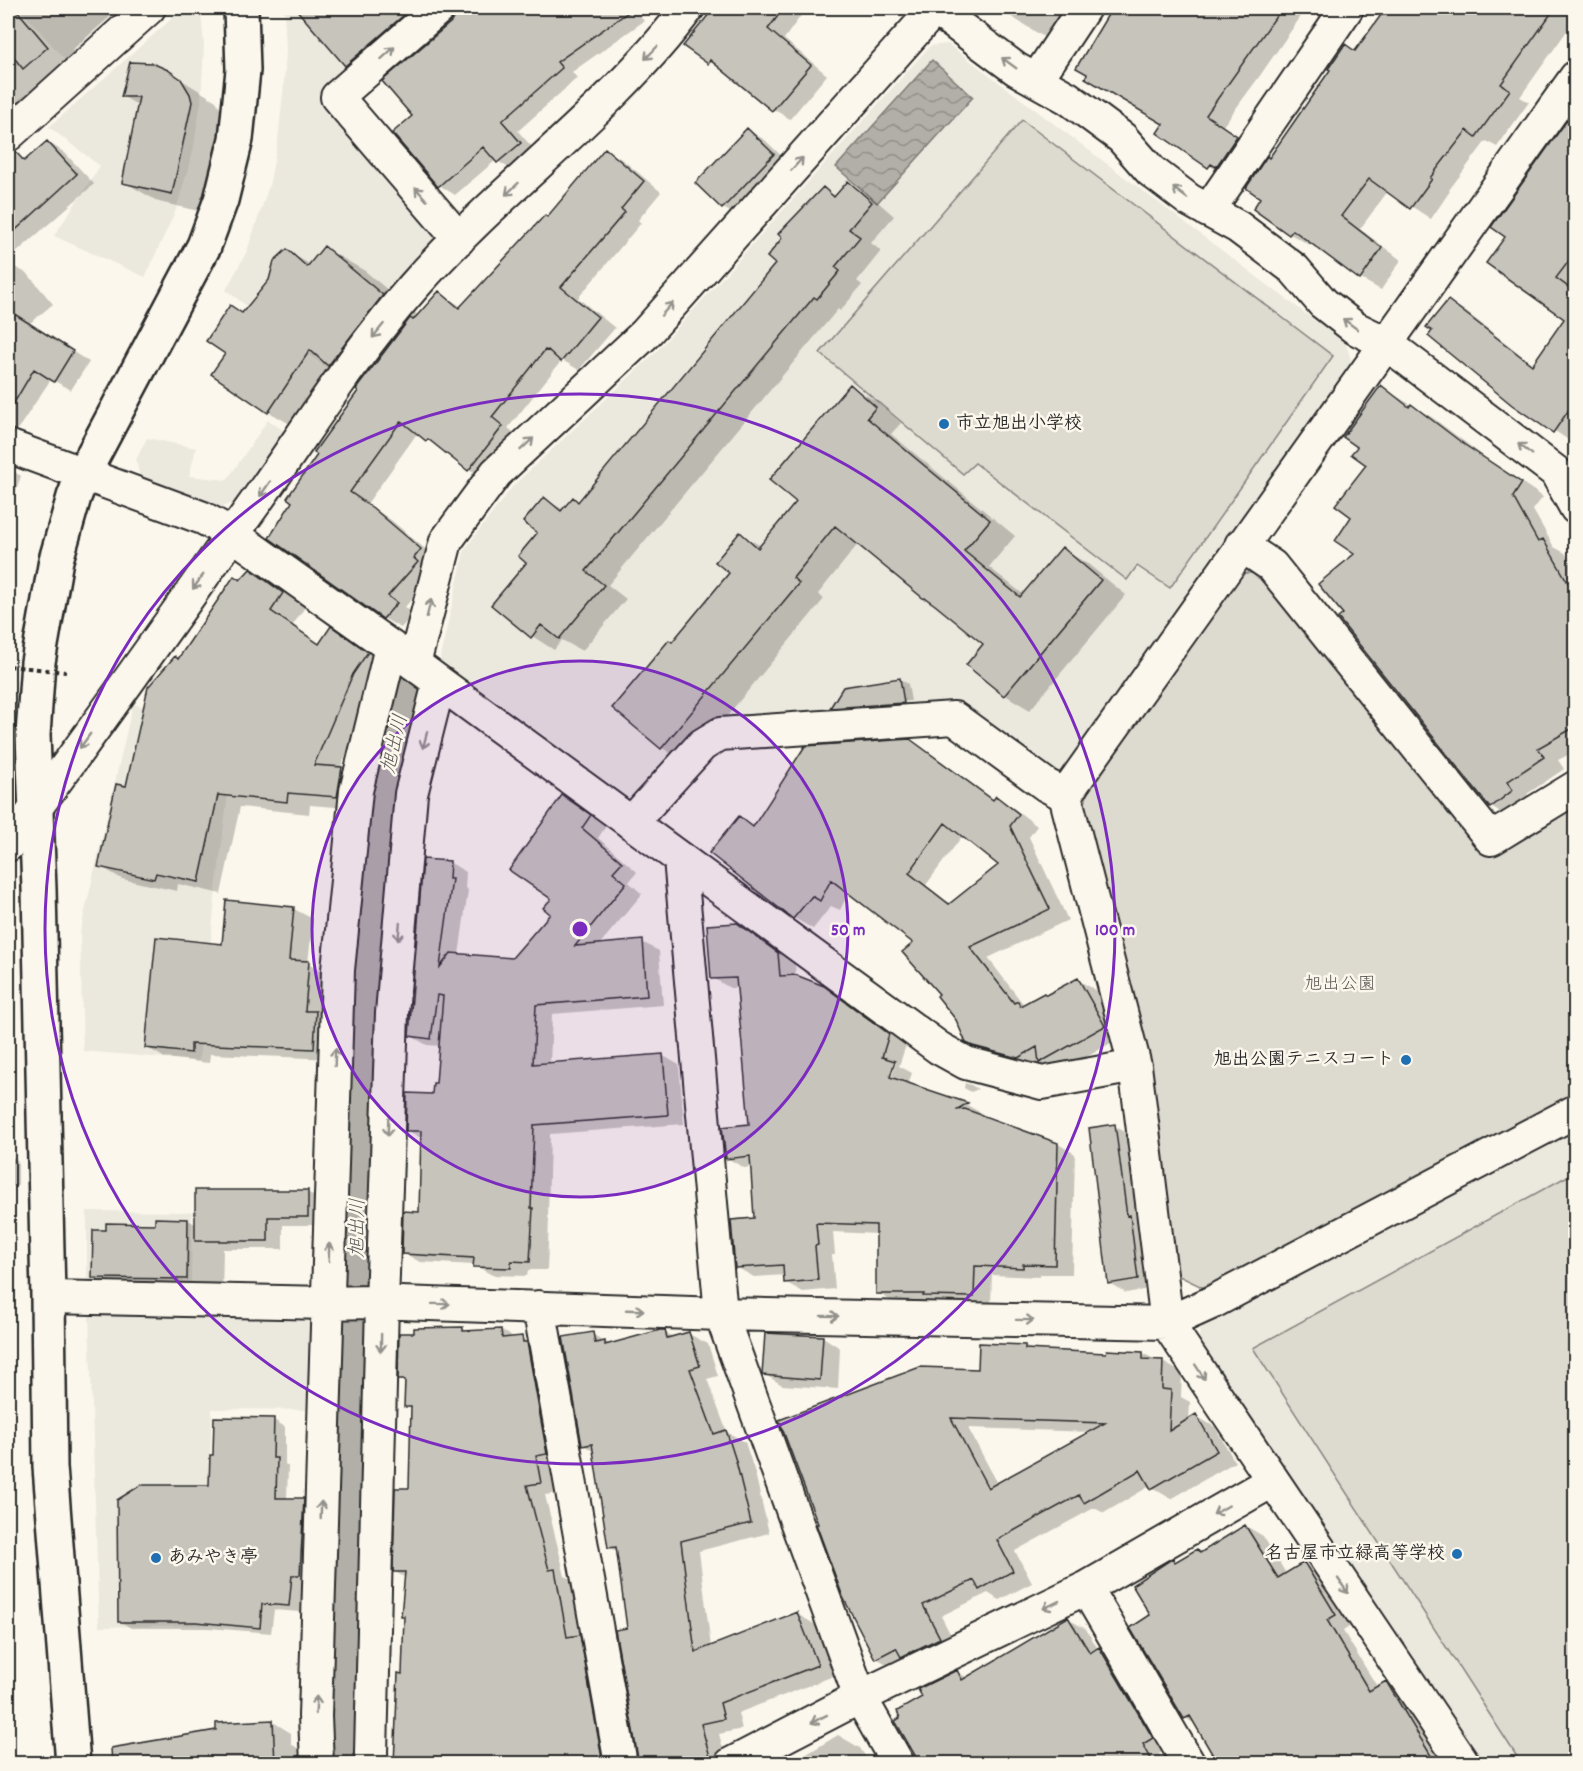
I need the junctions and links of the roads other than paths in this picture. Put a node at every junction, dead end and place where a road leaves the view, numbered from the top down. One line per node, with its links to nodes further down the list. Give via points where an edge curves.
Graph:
1 (149, 8): 10 (street)
2 (242, 8): 16 (street, via 243,70 236,139 220,200 204,246)
3 (439, 8): 12 (street, one-way to 3, via 338,97)
4 (688, 8): 12 (street, one-way to 12, via 664,39 590,116)
5 (934, 8): 9 (street, one-way to 5, via 1016,69); 20 (street, one-way to 5, via 446,542 482,490 645,334)
6 (1084, 8): 9 (street)
7 (1347, 8): 11 (street)
8 (1575, 77): 13 (street)
9 (1037, 79): 11 (street, one-way to 9, via 1151,171 1122,138)
10 (8, 135)
11 (1208, 211): 13 (street, one-way to 11, via 1355,328 1323,303 1294,269 1238,227)
12 (459, 239): 18 (street, one-way to 18, via 413,287 340,379)
13 (1386, 343): 15 (street, one-way to 13); 19 (street)
14 (8, 446): 16 (street)
15 (1566, 463): 17 (street)
16 (83, 474): 18 (street, via 203,518); 24 (street, via 56,560 38,662 33,735)
17 (1575, 508)
18 (232, 534): 20 (street); 24 (street, one-way to 24)
19 (1241, 545): 22 (street, via 1272,566 1491,839); 23 (street)
20 (402, 656): 21 (street); 31 (street, one-way to 20, via 338,970 356,792)
21 (439, 683): 25 (street); 31 (street, one-way to 31, via 411,794 392,1013)
22 (1575, 787)
23 (1065, 795): 25 (street, via 954,718 931,719 720,734 702,745); 28 (street)
24 (37, 807): 26 (street); 30 (street)
25 (631, 823): 27 (street)
26 (8, 845)
27 (680, 859): 28 (street, via 939,1048 966,1063 1042,1083); 33 (street)
28 (1135, 1066): 34 (street)
29 (1575, 1112): 34 (street)
30 (48, 1297): 31 (street); 38 (street, via 50,1467)
31 (356, 1302): 32 (street, one-way to 32); 39 (street, one-way to 31, via 315,1716); 40 (street, one-way to 40)
32 (539, 1307): 33 (street, one-way to 33); 41 (street)
33 (721, 1314): 34 (street, one-way to 34); 37 (street)
34 (1167, 1323): 35 (street, one-way to 35)
35 (1272, 1481): 36 (street, one-way to 36); 45 (street, one-way to 45)
36 (1086, 1588): 37 (street, one-way to 37); 44 (street)
37 (860, 1697): 42 (street, one-way to 42); 43 (street)
38 (73, 1764)
39 (317, 1764)
40 (372, 1764)
41 (621, 1764)
42 (732, 1764)
43 (898, 1764)
44 (1189, 1764)
45 (1464, 1764)

